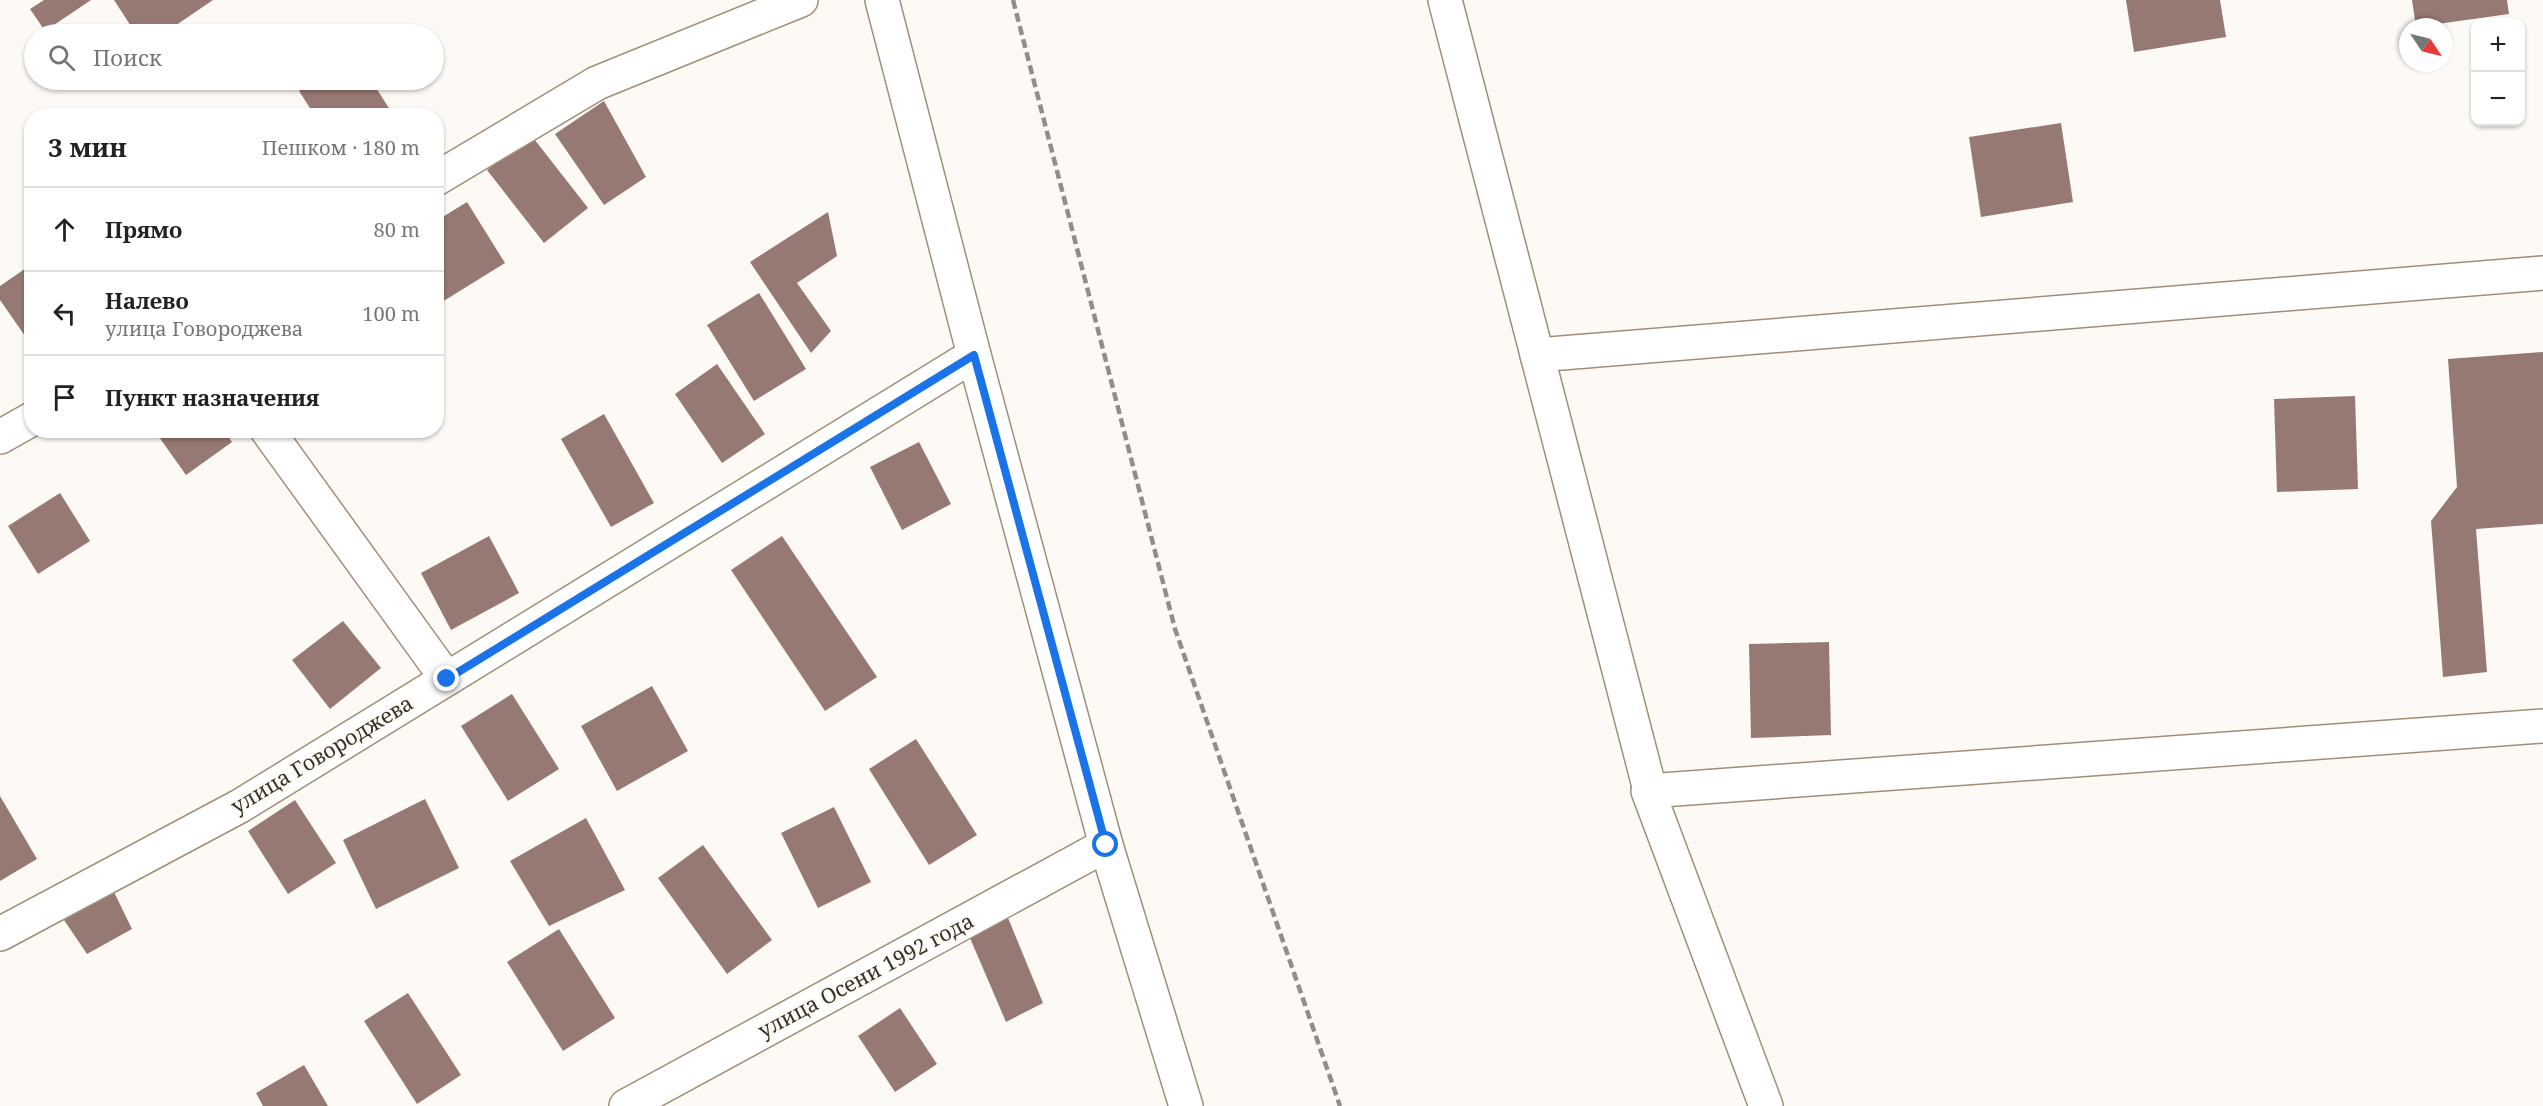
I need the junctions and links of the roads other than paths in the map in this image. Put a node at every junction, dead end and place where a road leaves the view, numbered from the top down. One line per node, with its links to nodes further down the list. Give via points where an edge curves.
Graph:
1 (801, 0): 4 (street, via 597,83)
2 (882, 0): 6 (street)
3 (1445, 0): 7 (street)
4 (444, 174)
5 (2543, 273): 7 (street)
6 (974, 355): 11 (street, улица Говороджева); 14 (street)
7 (1537, 355): 13 (street)
8 (24, 424): 9 (street)
9 (0, 437)
10 (273, 438): 11 (street)
11 (447, 679): 15 (street, улица Говороджева, via 240,806)
12 (2543, 726): 13 (street)
13 (1650, 790): 18 (street)
14 (1106, 845): 16 (street, улица Осени 1992 года); 17 (street)
15 (0, 934)
16 (626, 1106)
17 (1186, 1106)
18 (1766, 1106)

